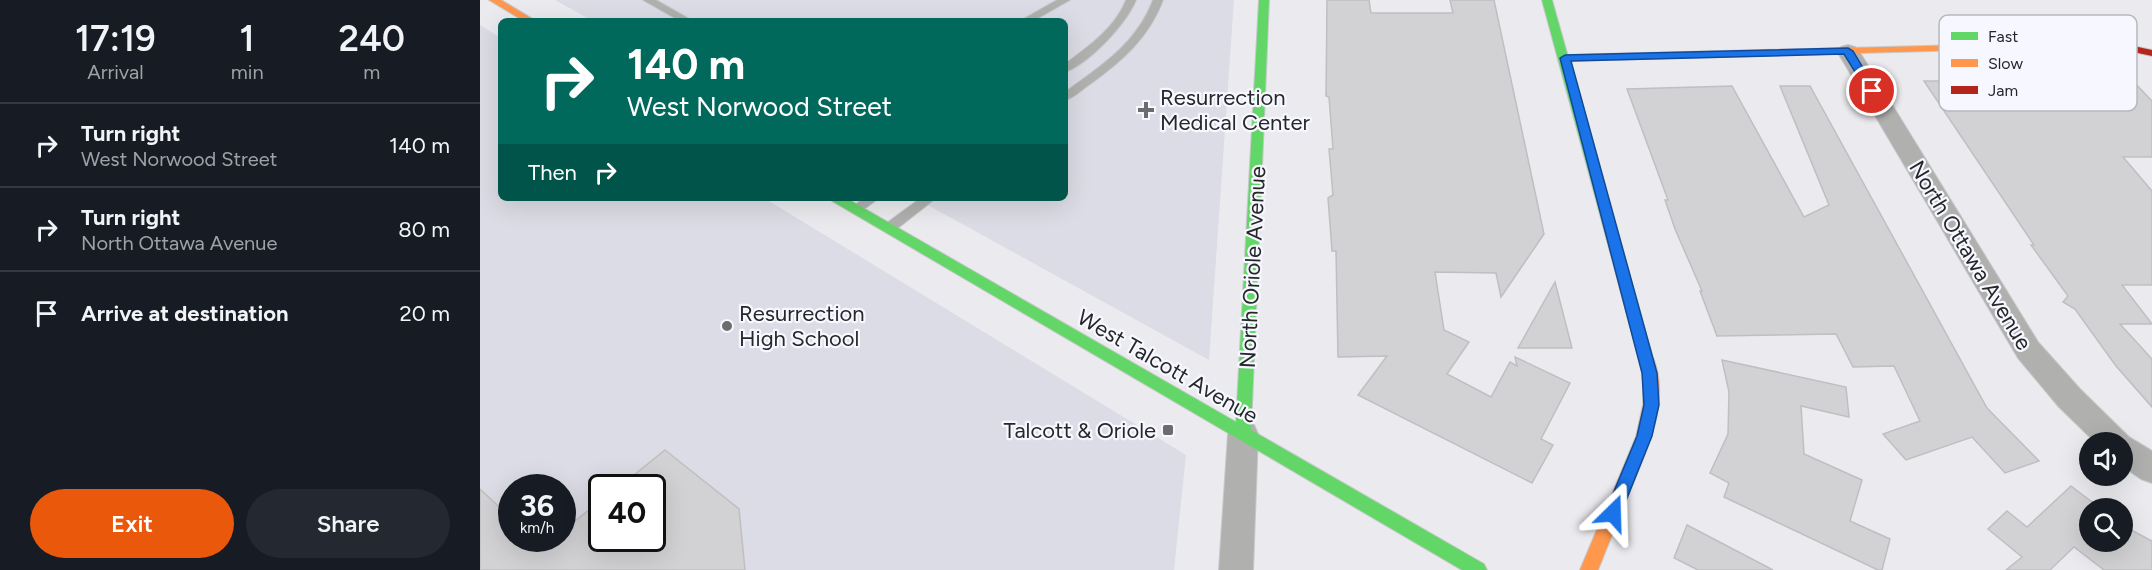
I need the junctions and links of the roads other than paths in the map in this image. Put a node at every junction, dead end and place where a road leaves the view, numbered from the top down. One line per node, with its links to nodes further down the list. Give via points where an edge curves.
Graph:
1 (494, 0): 8 (street)
2 (648, 0): 9 (lane)
3 (1065, 0): 10 (lane)
4 (1131, 0): 14 (lane, via 1112,29)
5 (1158, 0): 16 (lane, via 1154,16 1127,51)
6 (1264, 0): 24 (street, North Oriole Avenue)
7 (1547, 0): 13 (street)
8 (526, 18)
9 (682, 18)
10 (1031, 18)
11 (1939, 49): 12 (street)
12 (1848, 51): 13 (street); 23 (street, North Ottawa Avenue, via 2028,350)
13 (1565, 58): 29 (street, via 1650,373 1651,405 1644,436)
14 (1068, 65)
15 (1068, 68): 16 (lane)
16 (1089, 79): 17 (lane)
17 (1068, 95)
18 (841, 201): 21 (street, West Talcott Avenue)
19 (868, 201): 21 (lane)
20 (926, 201): 22 (lane)
21 (856, 209): 22 (street, West Talcott Avenue)
22 (889, 228): 24 (street, West Talcott Avenue)
23 (2103, 432)
24 (1243, 434): 27 (street, North Oriole Avenue); 28 (street, West Talcott Avenue)
25 (2133, 456): 26 (street)
26 (2152, 469)
27 (1236, 570)
28 (1478, 570)
29 (1590, 570)

